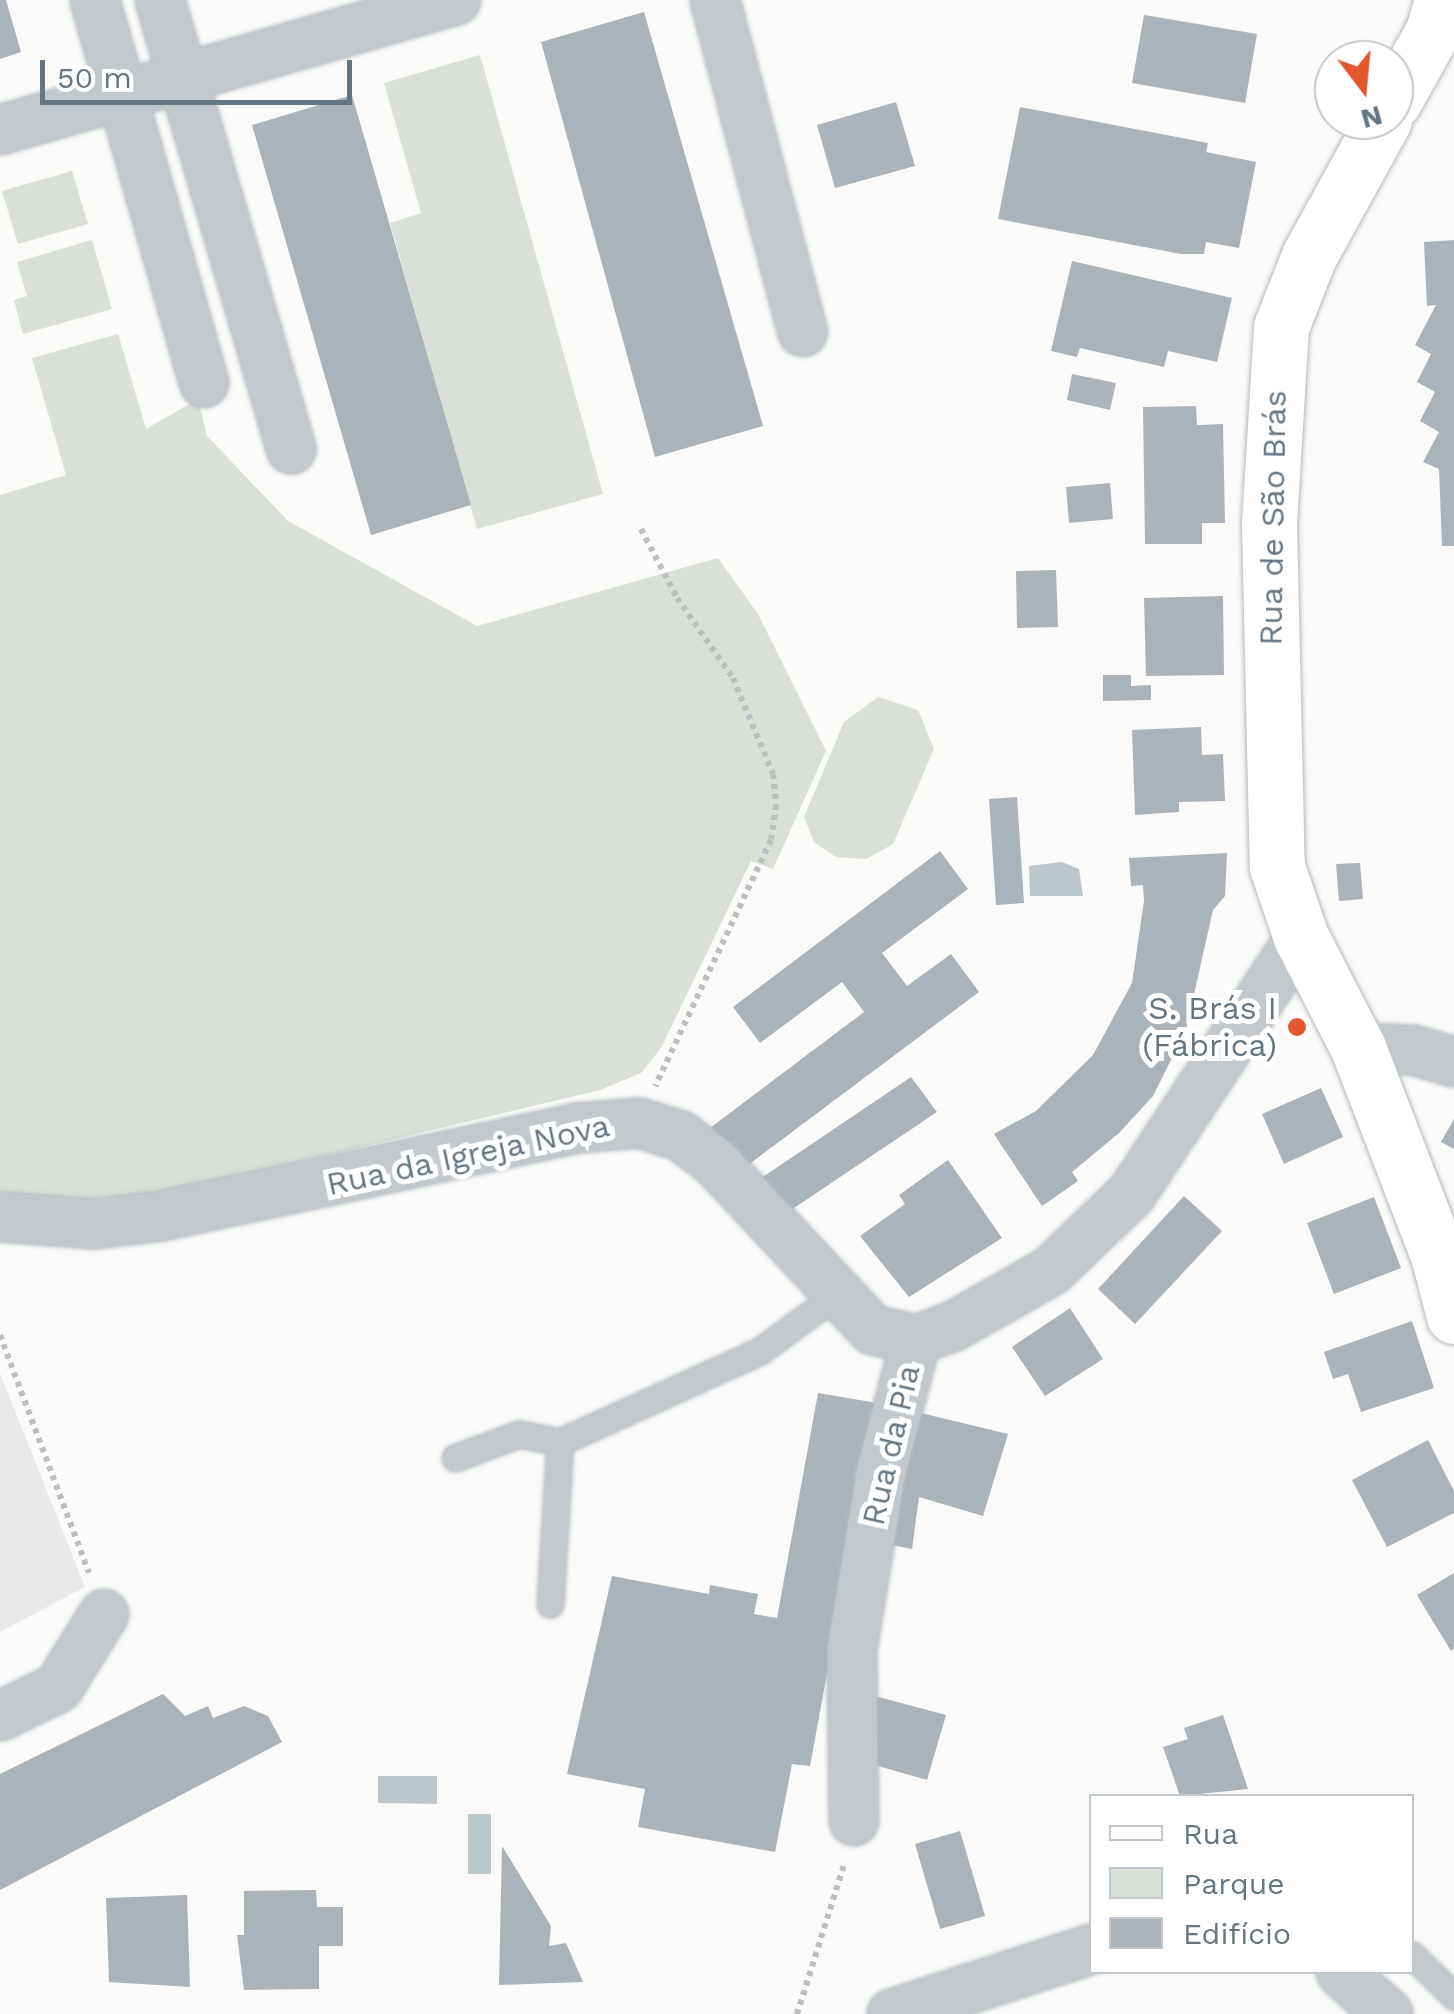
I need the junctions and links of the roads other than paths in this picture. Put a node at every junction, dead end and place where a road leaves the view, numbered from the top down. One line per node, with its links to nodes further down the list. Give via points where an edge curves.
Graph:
1 (95, 0): 8 (street)
2 (160, 0): 7 (street)
3 (456, 0): 7 (street)
4 (715, 0): 11 (street)
5 (1442, 0): 6 (street)
6 (1414, 65)
7 (183, 78): 8 (street); 13 (street)
8 (121, 94): 9 (street); 12 (street)
9 (0, 130)
10 (1373, 140): 14 (street, Rua de São Brás, via 1309,256 1281,328 1272,404 1278,867)
11 (803, 332)
12 (204, 384)
13 (290, 449)
14 (1301, 937): 15 (street, Rua de São Brás); 20 (street, Rua da Pia, via 1132,1193 1052,1271)
15 (1358, 1048): 16 (street, via 1413,1050); 19 (street, Rua de São Brás, via 1438,1255)
16 (1454, 1062)
17 (0, 1217): 18 (street, Rua da Igreja Nova, via 94,1224 161,1216 577,1128 639,1122 681,1136 716,1162)
18 (836, 1295): 20 (street, Rua da Igreja Nova, via 873,1330); 21 (lane, via 760,1352)
19 (1454, 1316)
20 (916, 1340): 26 (street, Rua da Pia, via 881,1472 852,1649)
21 (560, 1442): 22 (lane, via 519,1434); 23 (lane)
22 (455, 1458)
23 (550, 1604)
24 (104, 1614): 25 (street, via 58,1688)
25 (0, 1716)
26 (854, 1821)
27 (1089, 1950): 31 (street)
28 (1414, 1957): 30 (lane)
29 (1344, 1974): 32 (street)
30 (1454, 1996)
31 (892, 2014)
32 (1388, 2014)

